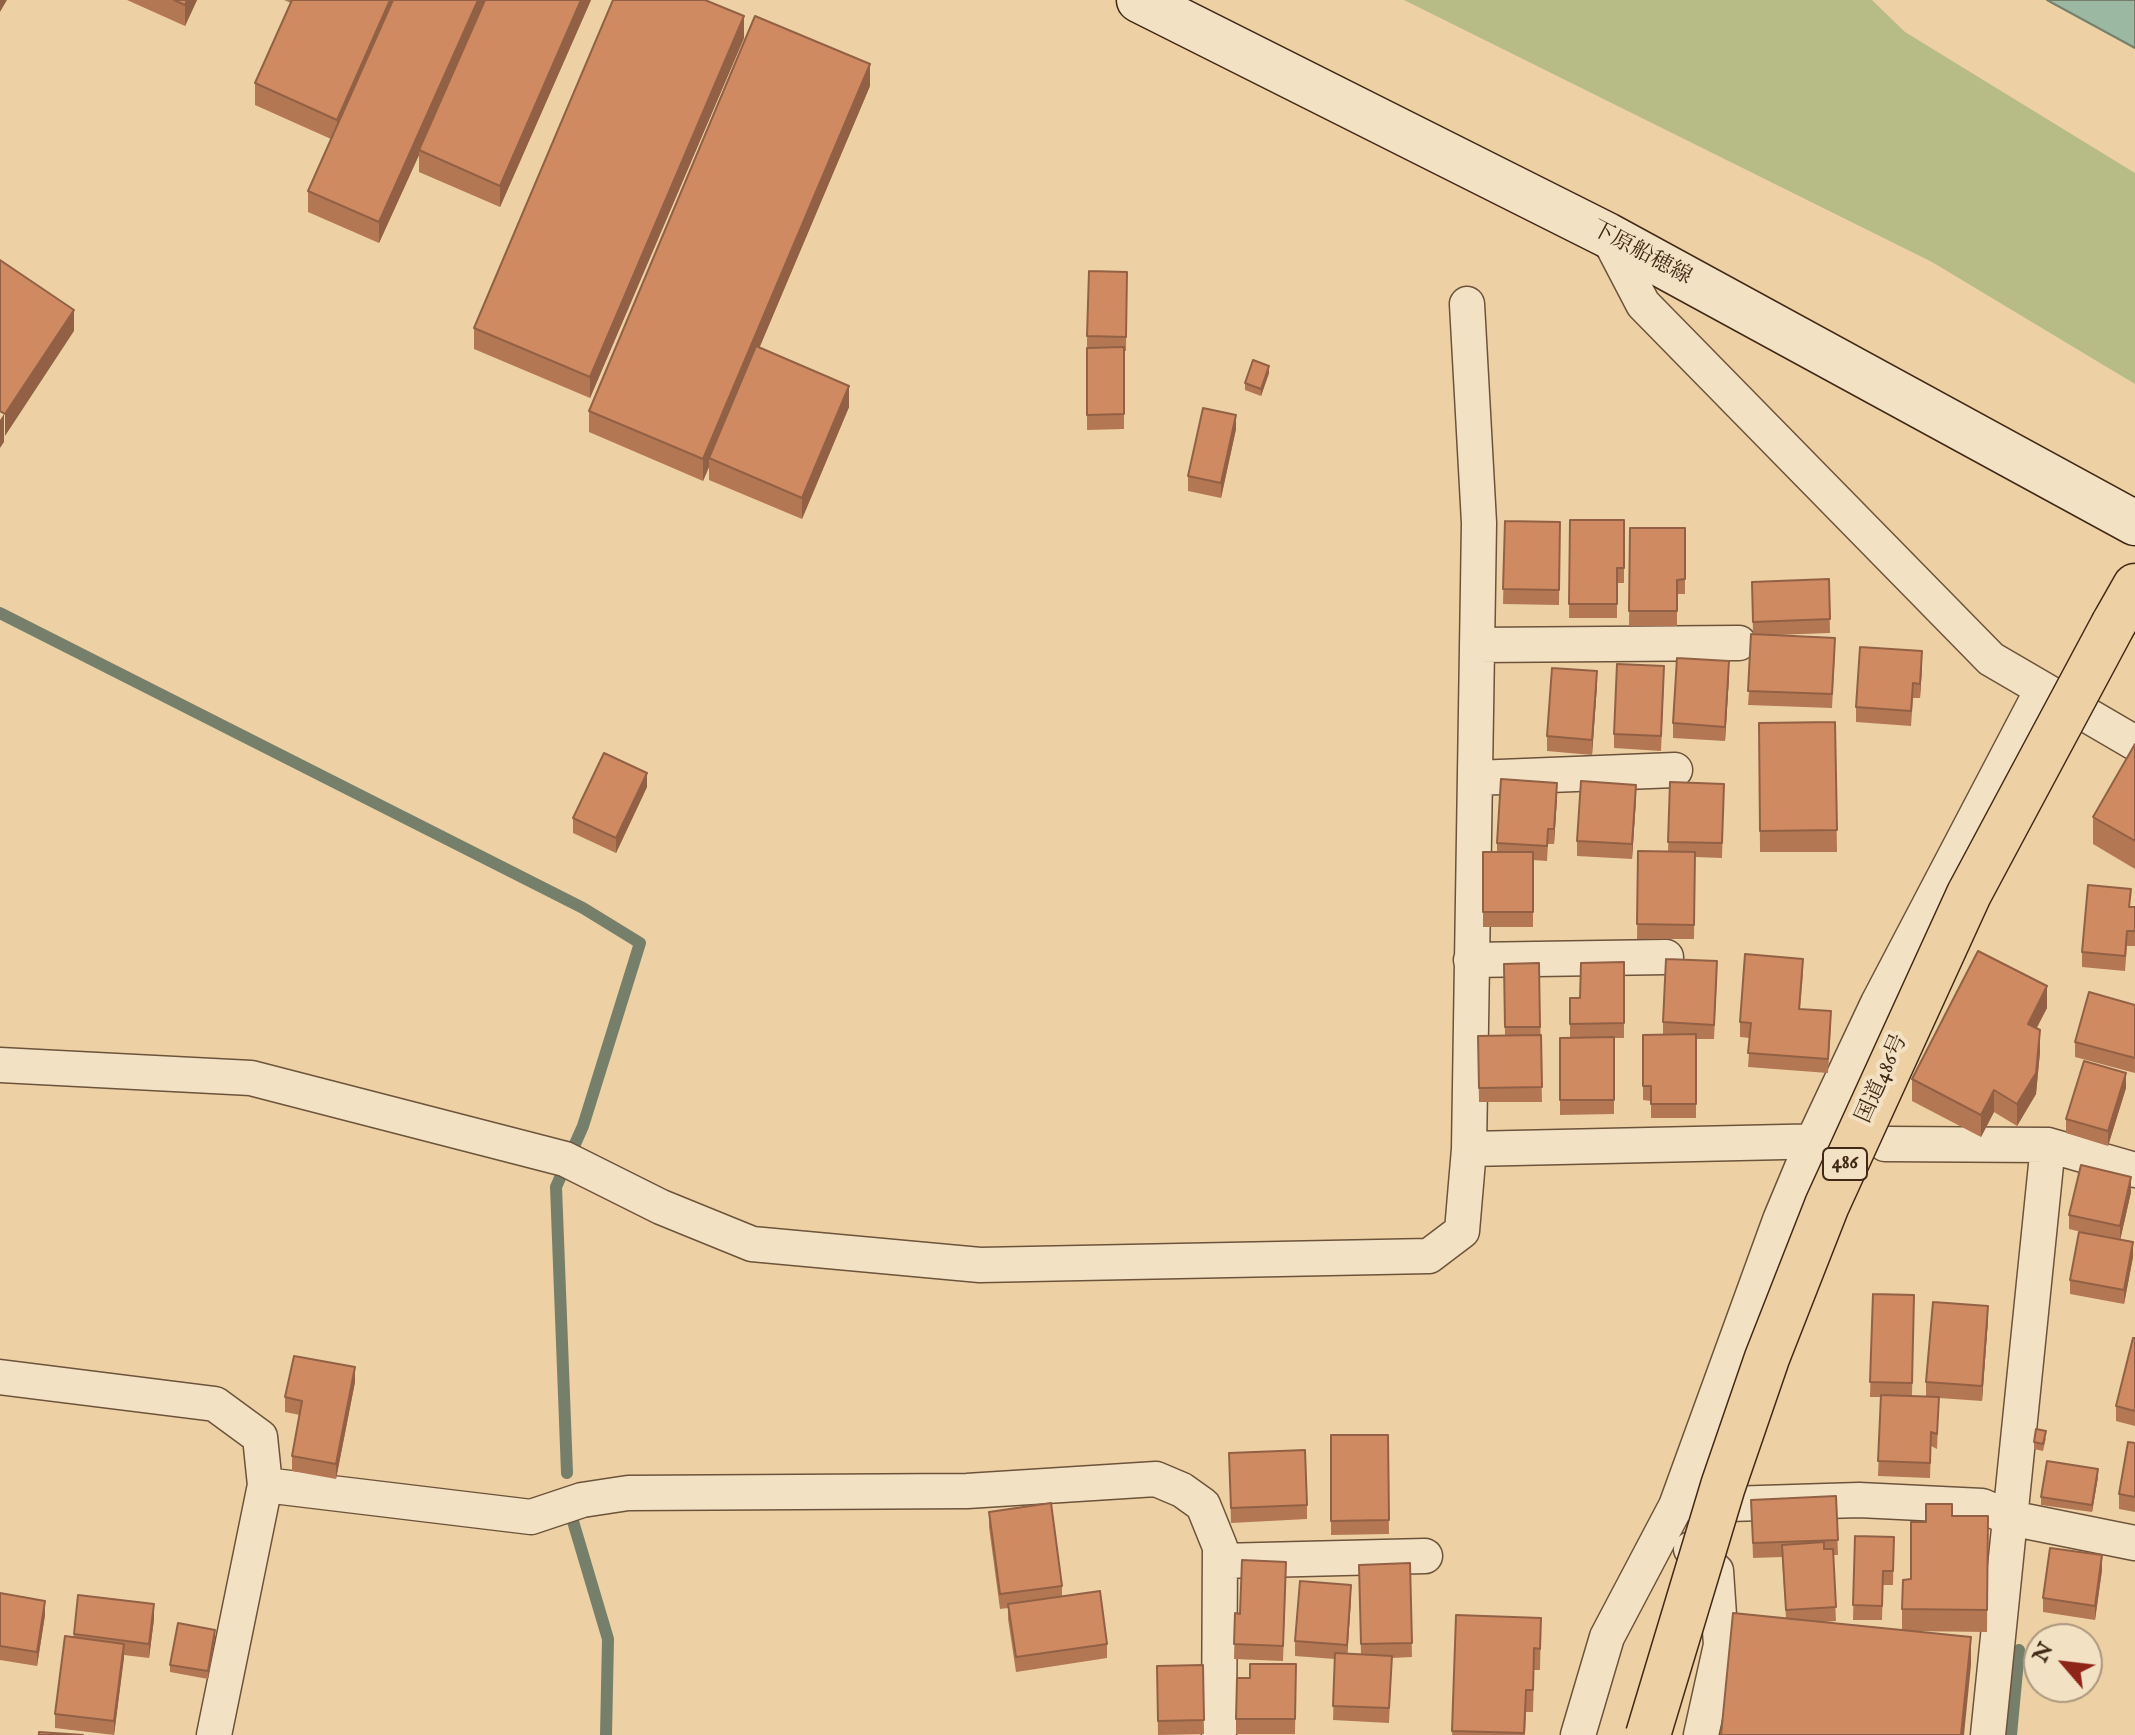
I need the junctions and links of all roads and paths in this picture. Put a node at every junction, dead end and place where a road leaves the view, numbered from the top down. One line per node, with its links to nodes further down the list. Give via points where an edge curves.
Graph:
1 (1139, 0): 2 (main road, 下原船穂線)
2 (1607, 235): 4 (main road, 下原船穂線); 8 (street, via 1643,304 1991,659)
3 (1467, 304): 7 (street, via 1479,523)
4 (2135, 523)
5 (2124, 605): 30 (highway, 国道486号 / 486, bridge, via 1969,894 1827,1205 1723,1486)
6 (1739, 643): 7 (street)
7 (1477, 645): 11 (street)
8 (2042, 690): 9 (street); 15 (street, via 1885,990)
9 (2135, 743)
10 (1675, 770): 11 (street)
11 (1475, 778): 13 (street)
12 (1666, 957): 13 (street)
13 (1471, 960): 18 (street)
14 (0, 1065): 18 (street, via 251,1078 570,1161 661,1207 752,1244 1010,1264 1429,1256 1462,1231)
15 (1821, 1141): 18 (street); 22 (street, via 1780,1220)
16 (1885, 1144): 17 (street)
17 (2048, 1145): 19 (street); 23 (street)
18 (1469, 1149)
19 (2135, 1170)
20 (0, 1377): 21 (street, via 215,1404 260,1437)
21 (265, 1485): 26 (street, via 531,1517 582,1500 628,1493 967,1491 1156,1479 1203,1505 1220,1547); 27 (street)
22 (1670, 1516): 23 (street, via 1859,1500 1982,1506); 29 (street, via 1607,1637); 31 (street, via 1716,1571 1721,1645)
23 (2010, 1518): 24 (street); 32 (street)
24 (2135, 1543)
25 (1425, 1556): 26 (street)
26 (1220, 1561): 28 (street)
27 (214, 1735)
28 (1219, 1735)
29 (1578, 1735)
30 (1648, 1735)
31 (1701, 1735)
32 (1988, 1735)

